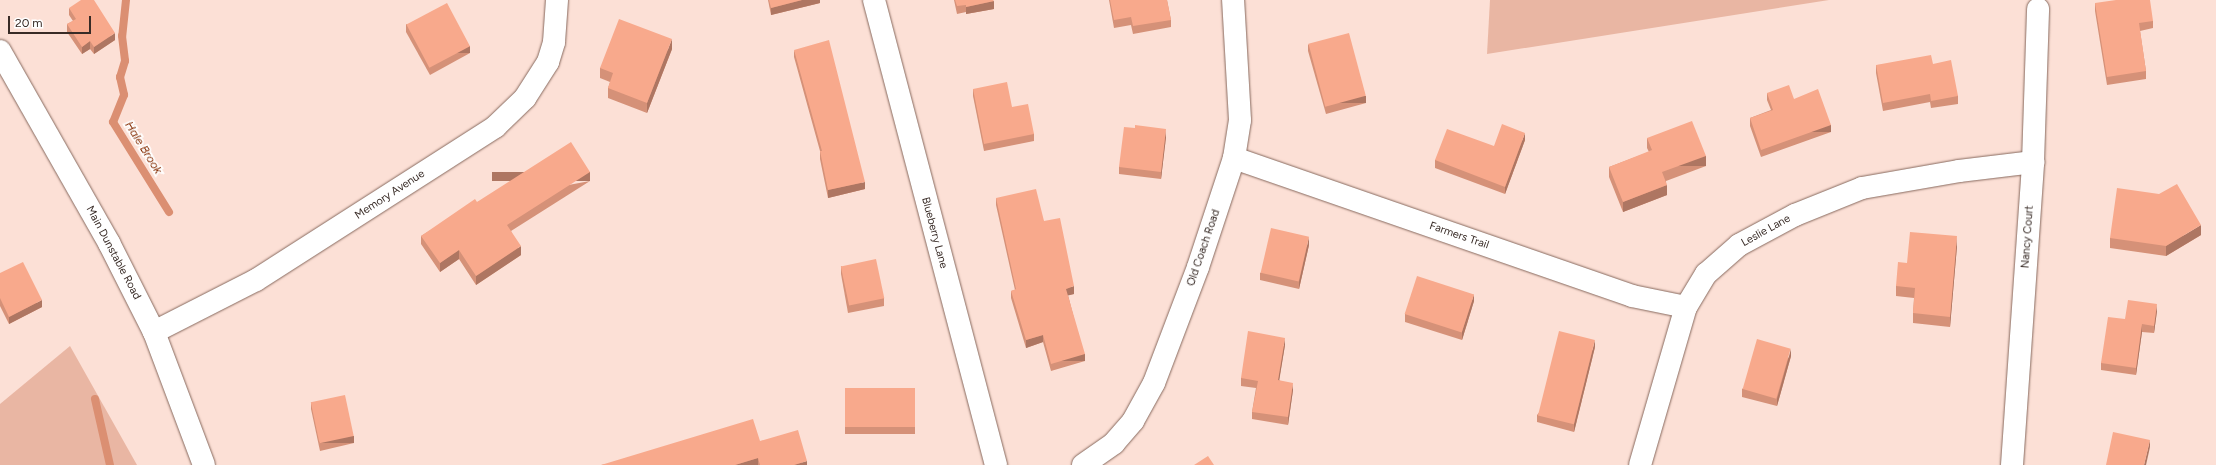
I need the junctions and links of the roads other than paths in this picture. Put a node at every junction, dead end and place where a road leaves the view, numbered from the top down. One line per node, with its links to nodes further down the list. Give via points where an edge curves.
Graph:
1 (557, 0): 9 (street, Memory Avenue, via 554,42 548,62 525,98 495,127 256,280)
2 (874, 0): 11 (street, Blueberry Lane)
3 (1233, 0): 6 (street, Old Coach Road, via 1240,120)
4 (2038, 9): 7 (street, Nancy Court)
5 (3, 63): 9 (street, Main Dunstable Road, via 109,243)
6 (1234, 158): 8 (street, Farmers Trail, via 1632,296); 12 (street, Old Coach Road, via 1198,267 1154,383 1133,421 1114,443)
7 (2033, 162): 8 (street, Leslie Lane, via 1959,171 1862,188 1795,215 1739,246 1706,274); 14 (street, Nancy Court)
8 (1686, 306): 13 (street, Leslie Lane)
9 (154, 332): 10 (street, Main Dunstable Road)
10 (204, 465)
11 (996, 465)
12 (1083, 465)
13 (1640, 465)
14 (2012, 465)

